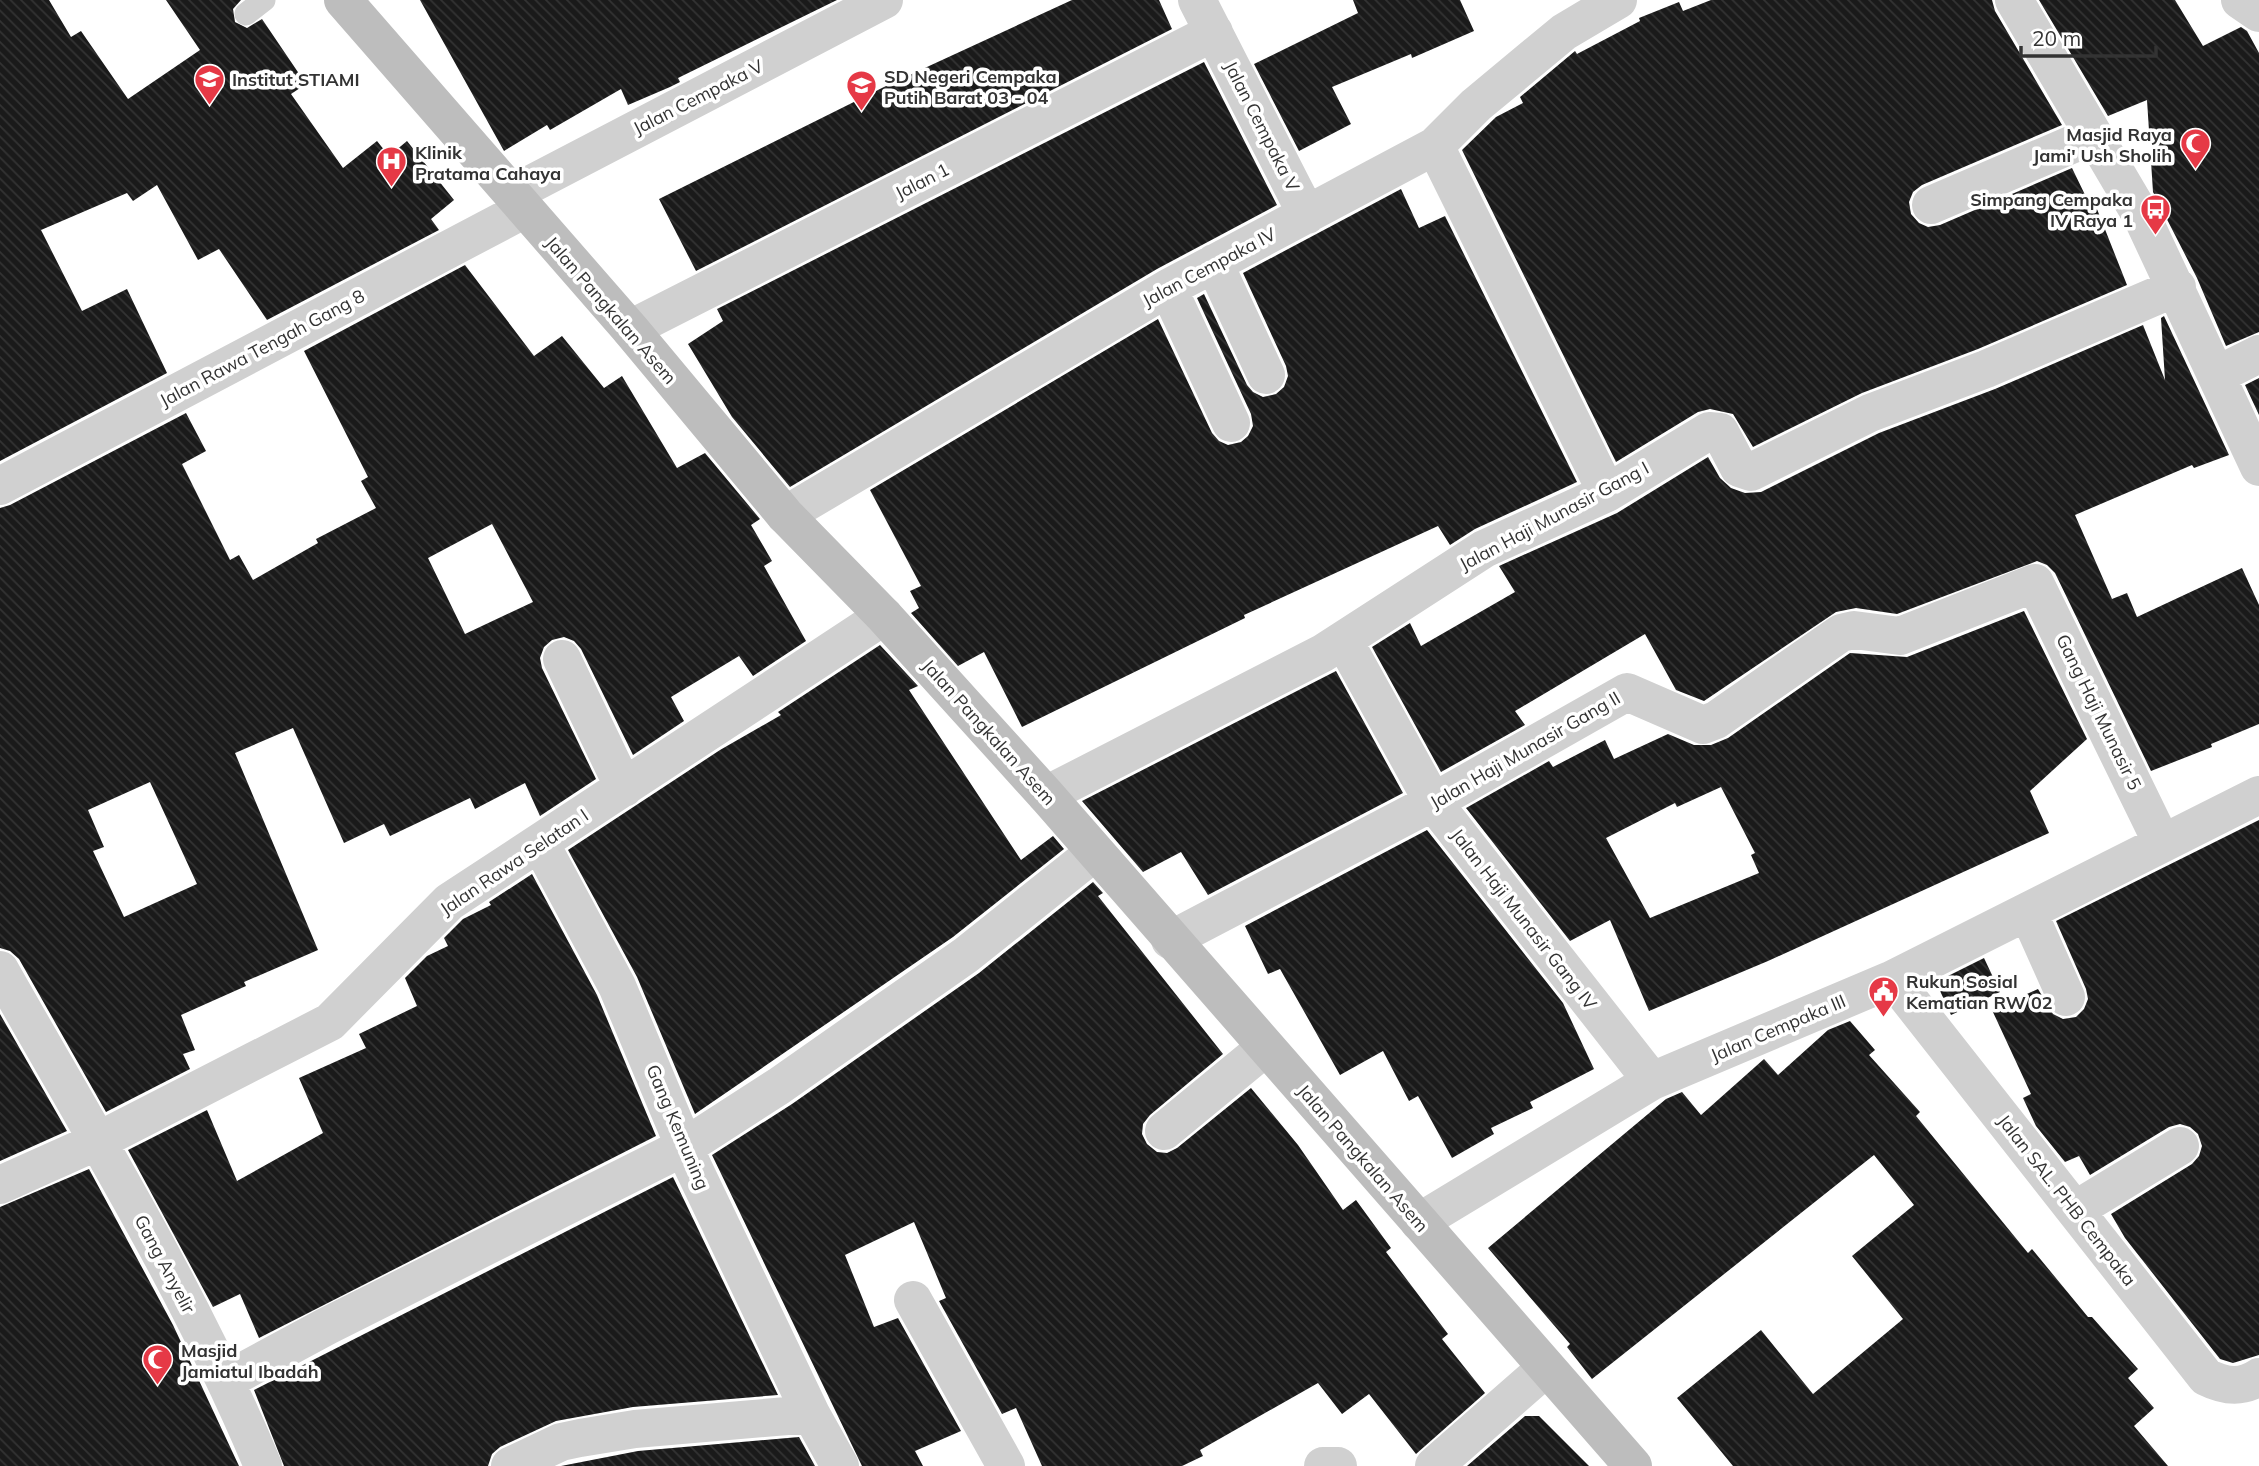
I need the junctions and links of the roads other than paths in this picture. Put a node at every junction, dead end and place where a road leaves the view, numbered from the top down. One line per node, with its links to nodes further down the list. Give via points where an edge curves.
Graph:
1 (343, 0): 11 (street, Jalan Pangkalan Asem)
2 (884, 0): 6 (street, Jalan Cempaka V)
3 (1618, 0): 10 (street, Jalan Cempaka IV, via 1564,32 1476,104)
4 (2014, 0): 9 (street)
5 (2240, 0): 7 (street)
6 (829, 13): 11 (street, Jalan Cempaka V)
7 (2259, 13)
8 (1206, 16): 13 (street, Jalan Cempaka V); 17 (street, Jalan 1)
9 (2094, 135): 12 (street); 15 (street)
10 (1435, 146): 13 (street, Jalan Cempaka IV); 24 (street)
11 (518, 202): 17 (street, Jalan Pangkalan Asem); 23 (street, Jalan Rawa Tengah Gang 8)
12 (1931, 205)
13 (1307, 215): 14 (street, Jalan Cempaka IV)
14 (1214, 263): 16 (street, Jalan Cempaka IV); 19 (street)
15 (2177, 287): 20 (street); 24 (street, Jalan Haji Munasir Gang I, via 1870,413 1751,472 1739,468 1720,432 1714,430)
16 (1168, 288): 21 (street); 25 (street, Jalan Cempaka IV)
17 (629, 330): 25 (street, Jalan Pangkalan Asem)
18 (2259, 354): 20 (street)
19 (1266, 375)
20 (2217, 375): 22 (street)
21 (1231, 423)
22 (2259, 467)
23 (0, 486)
24 (1607, 493): 28 (street, Jalan Haji Munasir Gang I, via 1485,549)
25 (785, 515): 27 (street, Jalan Pangkalan Asem)
26 (2035, 583): 33 (street, Jalan Haji Munasir Gang II, via 1900,636 1854,630 1841,633 1716,720 1703,724 1627,692); 34 (street, Gang Haji Munasir 5)
27 (884, 616): 30 (street, Jalan Rawa Selatan I); 31 (street, Jalan Pangkalan Asem)
28 (1344, 641): 31 (street, Jalan Haji Munasir Gang I); 33 (street, Jalan Haji Munasir Gang IV)
29 (562, 659): 30 (street)
30 (624, 788): 35 (street, Jalan Rawa Selatan I)
31 (1046, 795): 36 (street, Jalan Pangkalan Asem)
32 (2259, 795): 34 (street, Jalan Cempaka III)
33 (1433, 803): 38 (street, Jalan Haji Munasir Gang II); 43 (street, Jalan Haji Munasir Gang IV)
34 (2161, 841): 37 (street, Jalan Cempaka III)
35 (540, 843): 45 (street, Jalan Rawa Selatan I, via 449,902 330,1022); 46 (street, Gang Kemuning, via 617,986)
36 (1095, 852): 38 (street, Jalan Pangkalan Asem); 46 (street, via 966,955)
37 (2028, 912): 40 (street, Jalan Cempaka III); 41 (street)
38 (1170, 940): 42 (street, Jalan Pangkalan Asem)
39 (0, 970): 45 (street, Gang Anyelir)
40 (1893, 979): 43 (street, Jalan Cempaka III); 49 (street, Jalan SAL. PHB Cempaka)
41 (2066, 996)
42 (1265, 1048): 44 (street); 50 (street, Jalan Pangkalan Asem)
43 (1652, 1081): 50 (street, Jalan Cempaka III)
44 (1164, 1131)
45 (98, 1140): 48 (street, Jalan Rawa Selatan I); 54 (street, Gang Anyelir)
46 (686, 1146): 54 (street); 55 (street, Gang Kemuning)
47 (2180, 1146): 49 (street)
48 (0, 1185)
49 (2075, 1210): 53 (street, Jalan SAL. PHB Cempaka, via 2206,1377 2225,1386)
50 (1419, 1222): 52 (street, Jalan Pangkalan Asem)
51 (913, 1300): 59 (street)
52 (1546, 1368): 62 (street); 63 (street, Jalan Pangkalan Asem)
53 (2259, 1377)
54 (227, 1380): 56 (street, Gang Anyelir)
55 (811, 1414): 57 (street, via 594,1436 561,1442); 58 (street, Gang Kemuning)
56 (263, 1466)
57 (510, 1466)
58 (840, 1466)
59 (1006, 1466)
60 (1323, 1466): 61 (street)
61 (1338, 1466)
62 (1434, 1466)
63 (1633, 1466)

